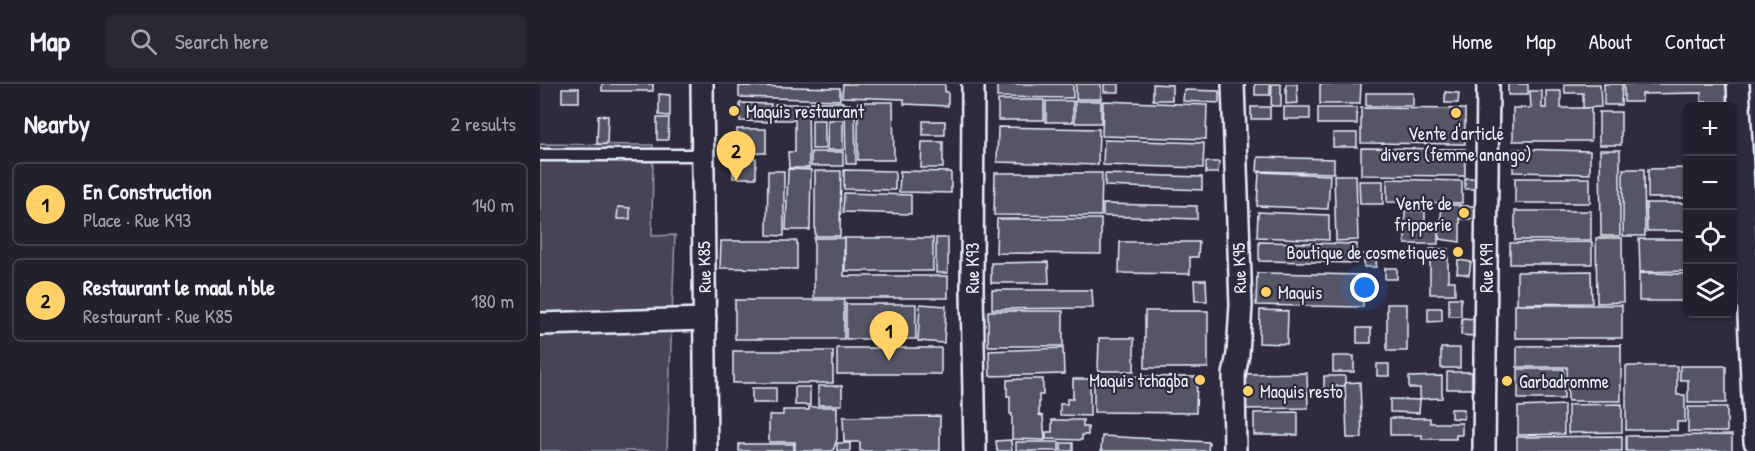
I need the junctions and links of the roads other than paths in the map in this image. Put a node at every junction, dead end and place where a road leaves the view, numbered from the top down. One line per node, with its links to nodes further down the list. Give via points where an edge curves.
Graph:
1 (702, 84): 7 (street, Rue K85)
2 (973, 84): 12 (street, Rue K93)
3 (1233, 84): 13 (street, Rue K95, via 1240,305 1234,375)
4 (1488, 84): 14 (street, Rue K99)
5 (1737, 84): 10 (street)
6 (540, 154): 7 (lane)
7 (703, 155): 8 (street, Rue K85)
8 (705, 319): 9 (street); 11 (street, Rue K85)
9 (540, 324)
10 (1755, 442)
11 (706, 451)
12 (975, 451)
13 (1235, 451)
14 (1484, 451)

